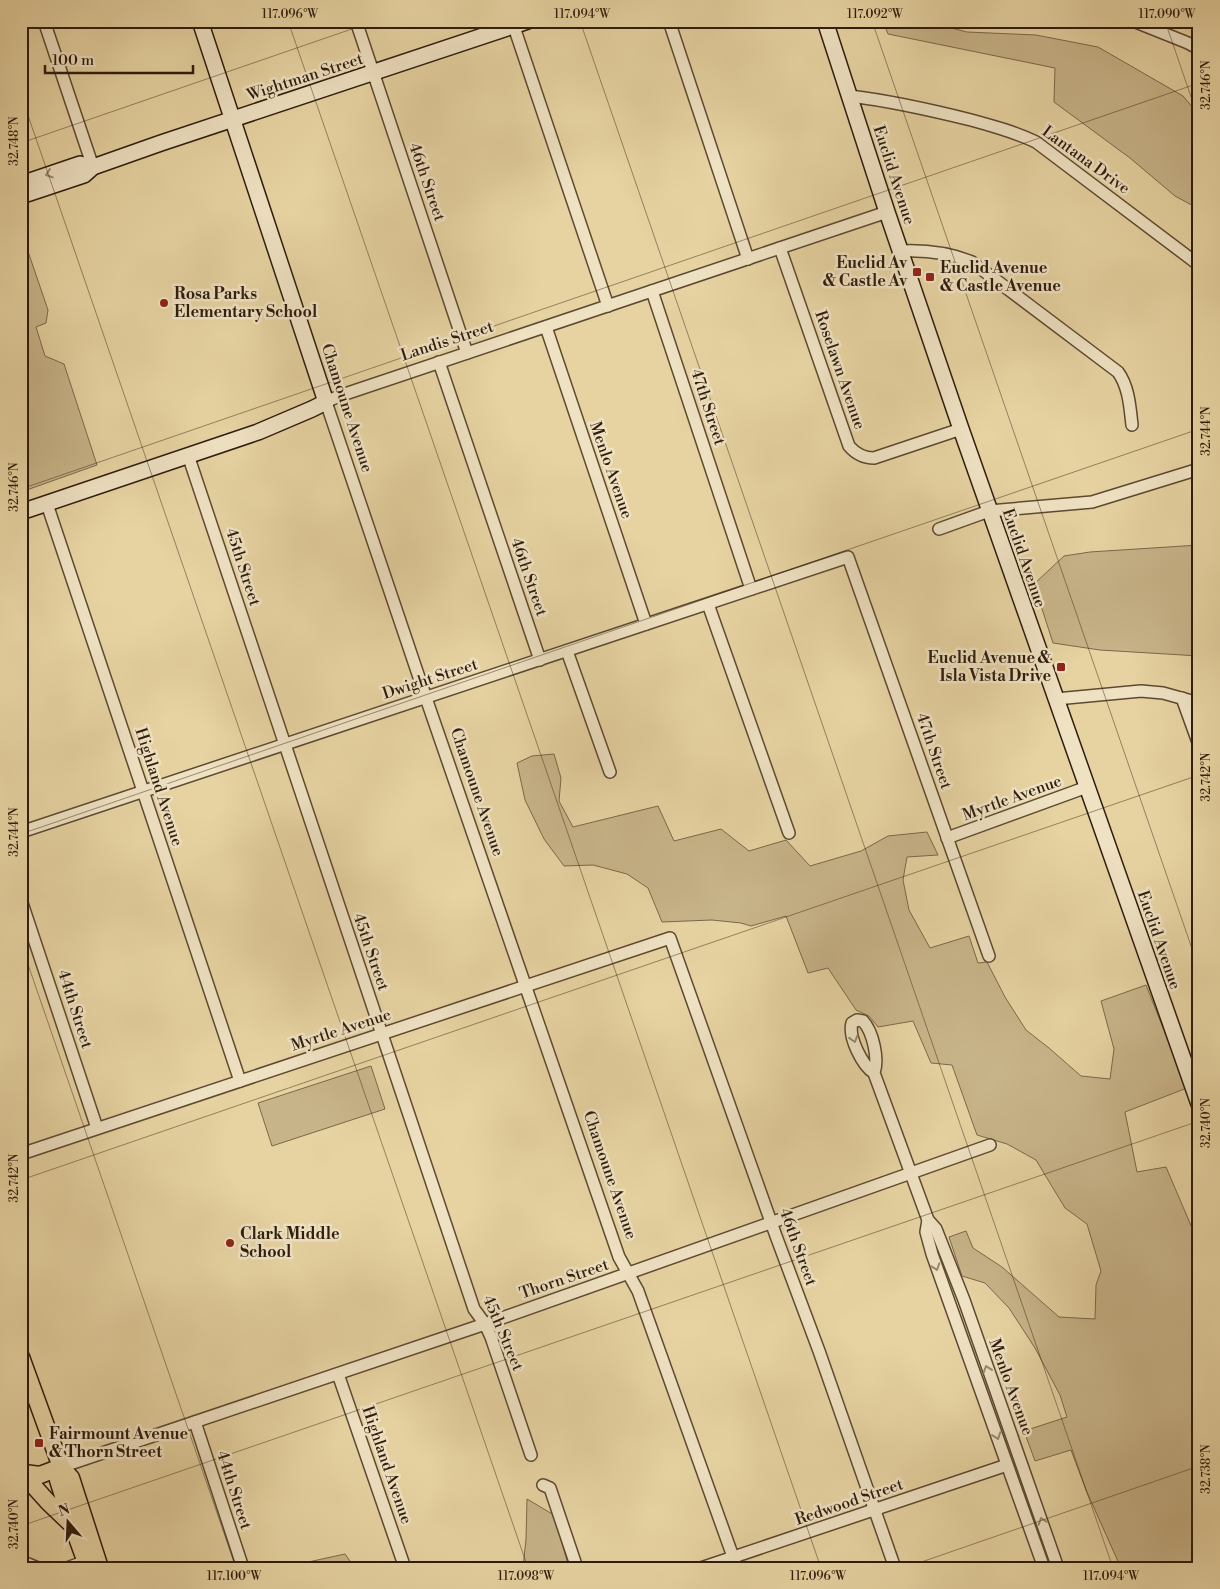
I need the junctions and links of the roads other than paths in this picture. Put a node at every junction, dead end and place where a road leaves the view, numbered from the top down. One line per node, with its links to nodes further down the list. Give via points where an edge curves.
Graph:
1 (44, 21): 12 (street)
2 (200, 21): 11 (main road, Chamoune Avenue)
3 (356, 21): 9 (street, 46th Street)
4 (669, 21): 18 (street)
5 (825, 21): 10 (main road, Euclid Avenue)
6 (1133, 21): 8 (street)
7 (518, 23): 9 (main road, Wightman Street); 21 (street)
8 (1199, 49)
9 (373, 73): 11 (main road, Wightman Street); 23 (street, 46th Street)
10 (850, 96): 15 (main road, Euclid Avenue); 19 (street, Lantana Drive, via 940,112 1016,133 1036,142)
11 (233, 119): 12 (main road, Wightman Street); 25 (main road, Chamoune Avenue)
12 (93, 167): 13 (main road, Wightman Street, one-way to 13, via 80,164); 14 (main road, Wightman Street, via 84,175)
13 (21, 184)
14 (21, 196)
15 (887, 212): 16 (street, Landis Street); 17 (main road, Euclid Avenue)
16 (780, 248): 18 (street, Landis Street); 27 (street, Roselawn Avenue, via 853,451 874,458)
17 (900, 251): 26 (street, via 916,250 972,262 1118,372 1129,403); 27 (main road, Euclid Avenue)
18 (748, 259): 20 (street, Landis Street)
19 (1199, 265)
20 (652, 291): 21 (street, Landis Street); 35 (street, 47th Street)
21 (608, 306): 22 (street, Landis Street)
22 (546, 327): 23 (street, Landis Street); 37 (street, Menlo Avenue)
23 (467, 353): 24 (street, Landis Street)
24 (439, 362): 25 (street, Landis Street); 39 (street, 46th Street)
25 (326, 402): 28 (main road, Landis Street, via 258,432); 40 (street, Chamoune Avenue)
26 (1132, 425)
27 (961, 429): 32 (main road, Euclid Avenue)
28 (188, 455): 30 (main road, Landis Street); 44 (street, 45th Street)
29 (1199, 469): 32 (street, via 1092,502)
30 (47, 504): 31 (main road, Landis Street); 48 (street, Highland Avenue)
31 (21, 512)
32 (989, 512): 33 (street); 42 (main road, Euclid Avenue)
33 (939, 529)
34 (848, 557): 35 (street, Dwight Street); 51 (street, 47th Street)
35 (751, 589): 36 (street, Dwight Street)
36 (708, 604): 37 (street, Dwight Street); 50 (street)
37 (646, 624): 38 (street, Dwight Street)
38 (567, 651): 39 (street, Dwight Street); 46 (street)
39 (540, 660): 40 (street, Dwight Street)
40 (426, 698): 44 (street, Dwight Street); 55 (street, Chamoune Avenue)
41 (1182, 698): 42 (street, via 1140,691); 43 (street); 45 (street)
42 (1056, 699): 47 (main road, Euclid Avenue)
43 (1199, 703)
44 (284, 745): 48 (street, Dwight Street); 56 (street, 45th Street)
45 (1199, 745)
46 (610, 772)
47 (1087, 787): 51 (street, Myrtle Avenue); 57 (main road, Euclid Avenue)
48 (143, 792): 49 (street, Dwight Street); 59 (street, Highland Avenue)
49 (21, 832)
50 (789, 833)
51 (947, 838): 54 (street, 47th Street)
52 (21, 900): 61 (street, 44th Street)
53 (670, 938): 55 (street, Myrtle Avenue); 66 (street, 46th Street)
54 (989, 956)
55 (526, 986): 56 (street, Myrtle Avenue); 67 (street, Chamoune Avenue, via 619,1257)
56 (382, 1034): 59 (street, Myrtle Avenue); 68 (street, 45th Street, via 474,1309)
57 (1193, 1070): 60 (main road, Euclid Avenue)
58 (874, 1073): 64 (street, Menlo Avenue)
59 (240, 1081): 61 (street, Myrtle Avenue)
60 (1199, 1104)
61 (97, 1128): 63 (street, Myrtle Avenue)
62 (990, 1145): 64 (street, Thorn Street)
63 (21, 1154)
64 (911, 1173): 65 (street, Menlo Avenue); 66 (street, Thorn Street)
65 (928, 1220): 73 (street, Menlo Avenue, one-way to 73, via 926,1232 932,1254); 90 (street, Menlo Avenue, one-way to 65, via 964,1300 936,1229)
66 (772, 1223): 67 (street, Thorn Street); 77 (street, 46th Street)
67 (630, 1273): 68 (street, Thorn Street); 80 (street, Chamoune Avenue)
68 (485, 1324): 70 (street, Thorn Street); 72 (street, 45th Street)
69 (21, 1358): 74 (main road)
70 (338, 1374): 71 (street, Thorn Street); 85 (street, Highland Avenue)
71 (195, 1422): 74 (street, Thorn Street); 84 (street, 44th Street)
72 (531, 1455)
73 (1008, 1465): 77 (street, Redwood Street); 89 (street, Menlo Avenue)
74 (61, 1467): 75 (main road, via 40,1475); 78 (main road, via 58,1480); 81 (main road, via 72,1478)
75 (22, 1473): 78 (main road)
76 (543, 1485): 86 (street, via 550,1488)
77 (874, 1511): 80 (street, Redwood Street); 88 (street, 46th Street)
78 (72, 1524): 81 (main road)
79 (21, 1562): 82 (street)
80 (736, 1563): 87 (street, Redwood Street)
81 (91, 1566): 83 (street)
82 (38, 1568)
83 (67, 1568)
84 (243, 1568)
85 (405, 1568)
86 (577, 1568)
87 (701, 1568)
88 (895, 1568)
89 (1044, 1568)
90 (1058, 1568)

